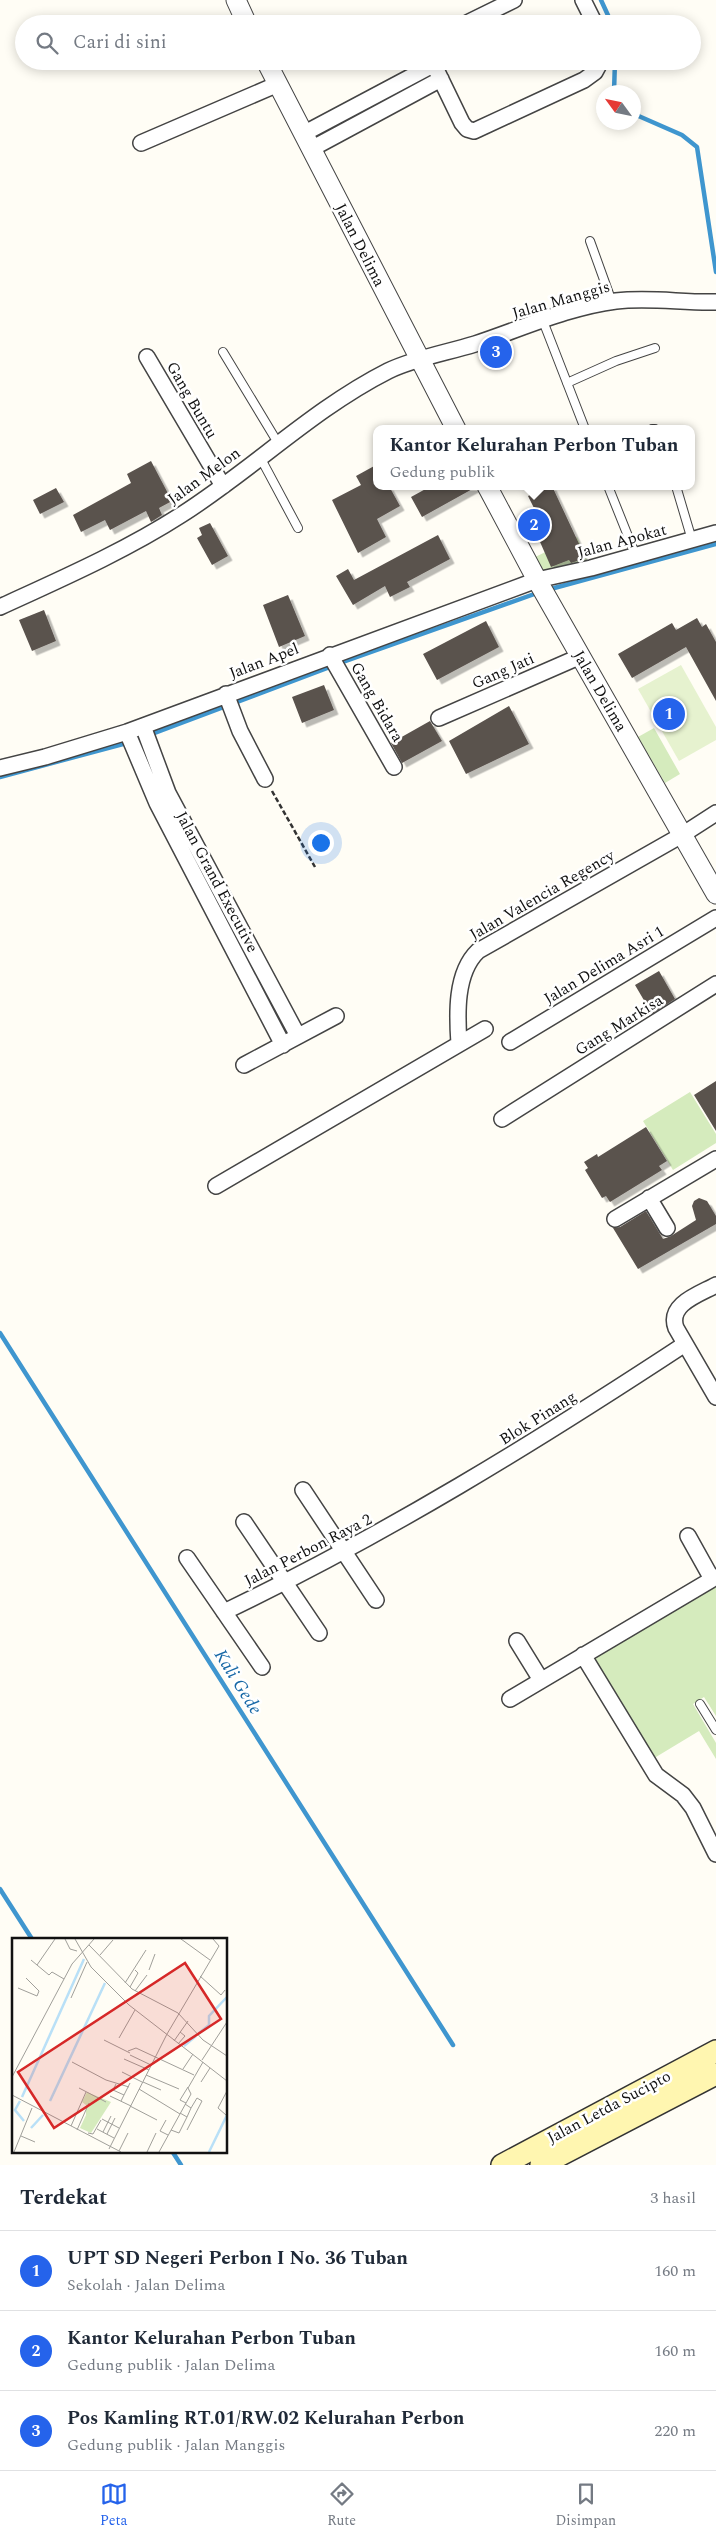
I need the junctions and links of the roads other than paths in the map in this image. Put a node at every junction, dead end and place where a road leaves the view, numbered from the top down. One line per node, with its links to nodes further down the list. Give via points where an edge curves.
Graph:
1 (236, 0): 4 (street)
2 (514, 0): 5 (street)
3 (583, 0): 6 (street)
4 (243, 15)
5 (484, 15)
6 (590, 15)
7 (271, 70): 12 (street, Jalan Delima)
8 (421, 70): 13 (street)
9 (436, 70): 11 (street)
10 (596, 70): 11 (street, via 584,80 474,131 462,123)
11 (441, 79): 13 (street)
12 (278, 84): 13 (street, Jalan Delima); 14 (street)
13 (307, 141): 22 (street, Jalan Delima)
14 (141, 144)
15 (590, 241): 16 (lane)
16 (612, 302): 17 (street, Jalan Manggis, via 648,299); 18 (street, Jalan Manggis)
17 (709, 302)
18 (542, 321): 22 (street, Jalan Manggis); 23 (lane)
19 (655, 348): 23 (lane)
20 (223, 352): 26 (lane)
21 (147, 357): 28 (street, Gang Buntu)
22 (419, 359): 24 (street, Jalan Delima); 26 (street, Jalan Melon, via 371,380)
23 (567, 383): 25 (lane)
24 (454, 425)
25 (583, 425)
26 (278, 443): 27 (street, Jalan Melon)
27 (260, 457): 28 (street, Jalan Melon); 32 (lane)
28 (223, 486): 37 (street, Jalan Melon, via 144,536)
29 (489, 490): 36 (street, Jalan Delima)
30 (610, 490): 35 (lane)
31 (677, 490): 34 (lane)
32 (298, 528)
33 (716, 533): 34 (street, Jalan Apokat)
34 (692, 540): 35 (street, Jalan Apokat)
35 (636, 556): 36 (street, Jalan Apokat)
36 (542, 588): 38 (street, Jalan Apel); 39 (street, Jalan Delima)
37 (0, 607)
38 (330, 655): 40 (street, Jalan Apel); 46 (street, Gang Bidara)
39 (581, 656): 41 (street, Gang Jati); 50 (street, Jalan Delima)
40 (229, 702): 42 (street, Jalan Apel); 48 (street)
41 (439, 718)
42 (143, 726): 43 (street, Jalan Apel); 44 (street, Jalan Grand Executive)
43 (127, 732): 45 (street, Jalan Grand Executive); 47 (street, Jalan Apel)
44 (153, 755): 45 (street); 51 (street, Jalan Grand Executive, via 168,793)
45 (138, 760): 53 (street, Jalan Grand Executive, via 156,803)
46 (394, 767)
47 (0, 768)
48 (265, 778)
49 (716, 813): 50 (street, Jalan Valencia Regency)
50 (682, 835): 52 (street, Jalan Delima); 62 (street, Jalan Valencia Regency, via 478,950 468,967 461,990)
51 (221, 892): 53 (street); 54 (street, Jalan Grand Executive)
52 (716, 894)
53 (207, 899): 55 (street, Jalan Grand Executive)
54 (230, 910): 55 (street); 60 (street, Jalan Grand Executive)
55 (216, 918): 63 (street, Jalan Grand Executive)
56 (716, 918): 61 (street, Jalan Delima Asri 1)
57 (716, 984): 65 (street, Gang Markisa)
58 (336, 1016): 60 (street)
59 (485, 1029): 62 (street)
60 (298, 1036): 63 (street)
61 (510, 1042)
62 (460, 1044): 67 (street)
63 (283, 1045): 64 (street)
64 (244, 1066)
65 (502, 1119)
66 (716, 1159): 68 (street)
67 (216, 1186)
68 (649, 1198): 69 (street); 70 (street)
69 (615, 1219)
70 (667, 1228)
71 (716, 1285): 72 (street, via 682,1304 676,1311 674,1324)
72 (685, 1344): 73 (street); 75 (street, Blok Pinang, via 585,1410)
73 (716, 1397)
74 (303, 1490): 78 (street)
75 (406, 1518): 78 (street, Jalan Perbon Raya 2)
76 (244, 1522): 81 (street)
77 (688, 1536): 80 (street)
78 (344, 1552): 81 (street, Jalan Perbon Raya 2); 82 (street)
79 (188, 1558): 83 (street)
80 (714, 1578): 86 (street)
81 (285, 1583): 83 (street, Jalan Perbon Raya 2); 84 (street)
82 (376, 1600)
83 (224, 1612): 87 (street)
84 (319, 1633)
85 (517, 1641): 88 (street)
86 (583, 1655): 88 (street); 92 (street, via 656,1775 693,1808)
87 (262, 1667)
88 (541, 1680): 89 (street)
89 (510, 1698)
90 (700, 1704): 91 (lane)
91 (716, 1730)
92 (716, 1854)
93 (716, 2051): 95 (main road, Jalan Letda Sucipto)
94 (716, 2074): 95 (main road, Jalan Letda Sucipto)
95 (533, 2161): 96 (main road, Jalan Letda Sucipto)
96 (502, 2165)

